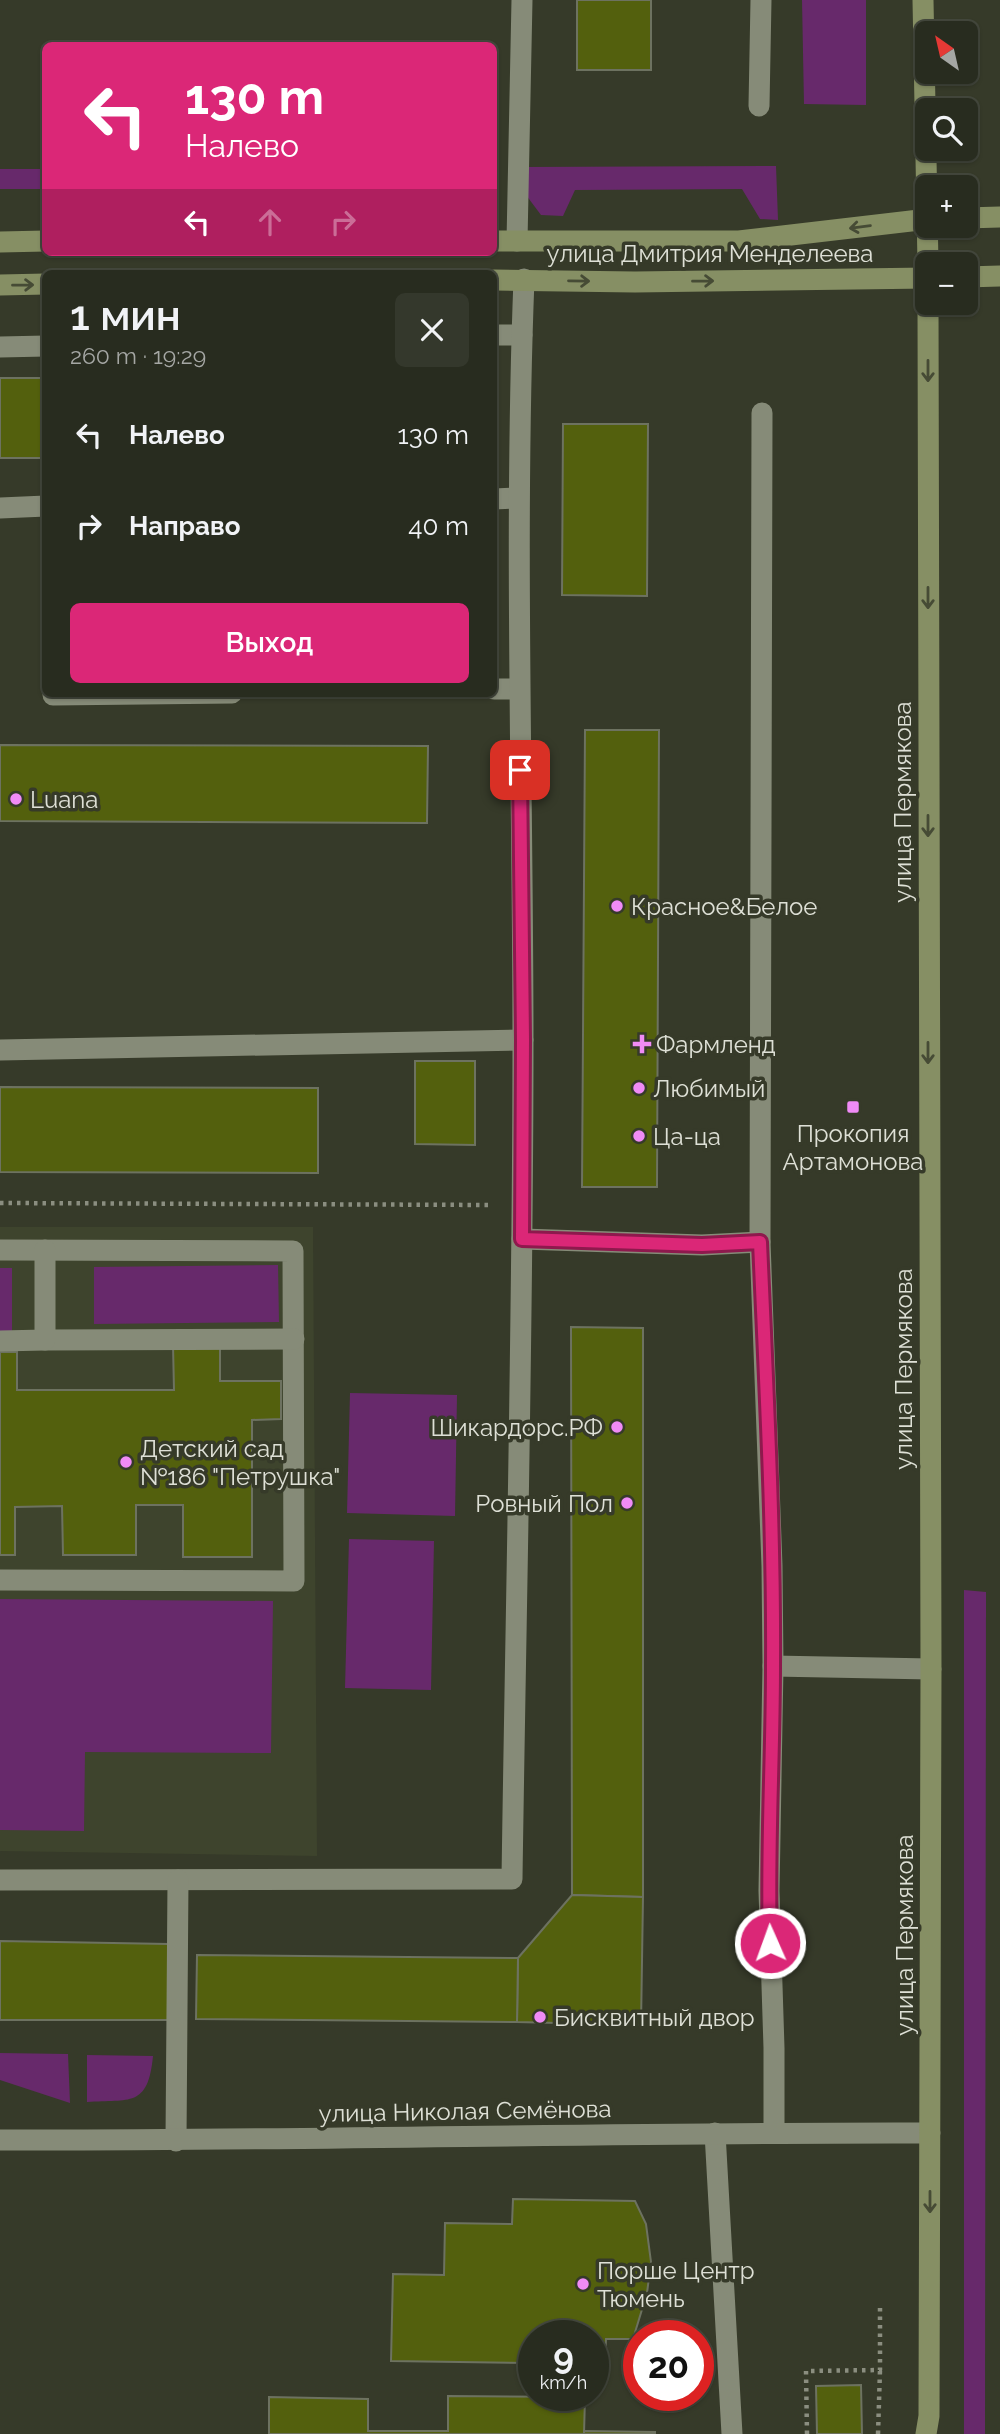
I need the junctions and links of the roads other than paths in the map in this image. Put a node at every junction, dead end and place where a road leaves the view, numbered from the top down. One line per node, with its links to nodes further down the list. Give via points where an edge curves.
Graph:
1 (522, 0): 10 (street)
2 (761, 0): 4 (street)
3 (923, 0): 5 (main road)
4 (760, 106)
5 (926, 175)
6 (1000, 217): 7 (main road)
7 (978, 218)
8 (915, 220): 10 (main road, улица Дмитрия Менделеева, one-way to 10, via 739,241)
9 (497, 241): 10 (main road, улица Дмитрия Менделеева)
10 (517, 241)
11 (0, 242): 12 (main road)
12 (42, 242)
13 (1000, 276): 14 (main road)
14 (978, 277)
15 (915, 278): 17 (main road, улица Дмитрия Менделеева, one-way to 15)
16 (497, 279): 17 (main road, улица Дмитрия Менделеева)
17 (524, 279): 22 (street)
18 (42, 284): 19 (main road, one-way to 18)
19 (0, 285)
20 (928, 315): 43 (main road, улица Пермякова, one-way to 43)
21 (497, 335): 22 (street)
22 (522, 335): 26 (street)
23 (42, 346): 24 (street)
24 (0, 347)
25 (762, 413): 35 (street)
26 (518, 498): 27 (street); 30 (street)
27 (497, 499)
28 (42, 506): 29 (street)
29 (0, 508)
30 (519, 689): 31 (street); 32 (street)
31 (497, 690)
32 (523, 1040): 33 (street); 34 (street)
33 (0, 1051)
34 (522, 1239): 35 (street, via 702,1245); 45 (street, via 512,1879)
35 (760, 1242): 42 (street)
36 (0, 1250): 37 (street)
37 (44, 1250): 38 (street, via 293,1251); 39 (street)
38 (294, 1339): 39 (street); 41 (street, via 294,1581)
39 (45, 1340): 40 (street)
40 (0, 1341)
41 (0, 1580)
42 (773, 1666): 43 (street); 47 (street, via 768,1891)
43 (931, 1669): 48 (main road, улица Пермякова)
44 (0, 1880): 45 (street)
45 (178, 1880): 50 (street)
46 (715, 2133): 47 (street, улица Николая Семёнова); 50 (street, улица Николая Семёнова); 51 (street)
47 (774, 2133): 48 (street, улица Николая Семёнова)
48 (930, 2133): 52 (main road, улица Пермякова, one-way to 52)
49 (0, 2141): 50 (street, улица Николая Семёнова)
50 (176, 2141)
51 (732, 2434)
52 (926, 2434)

